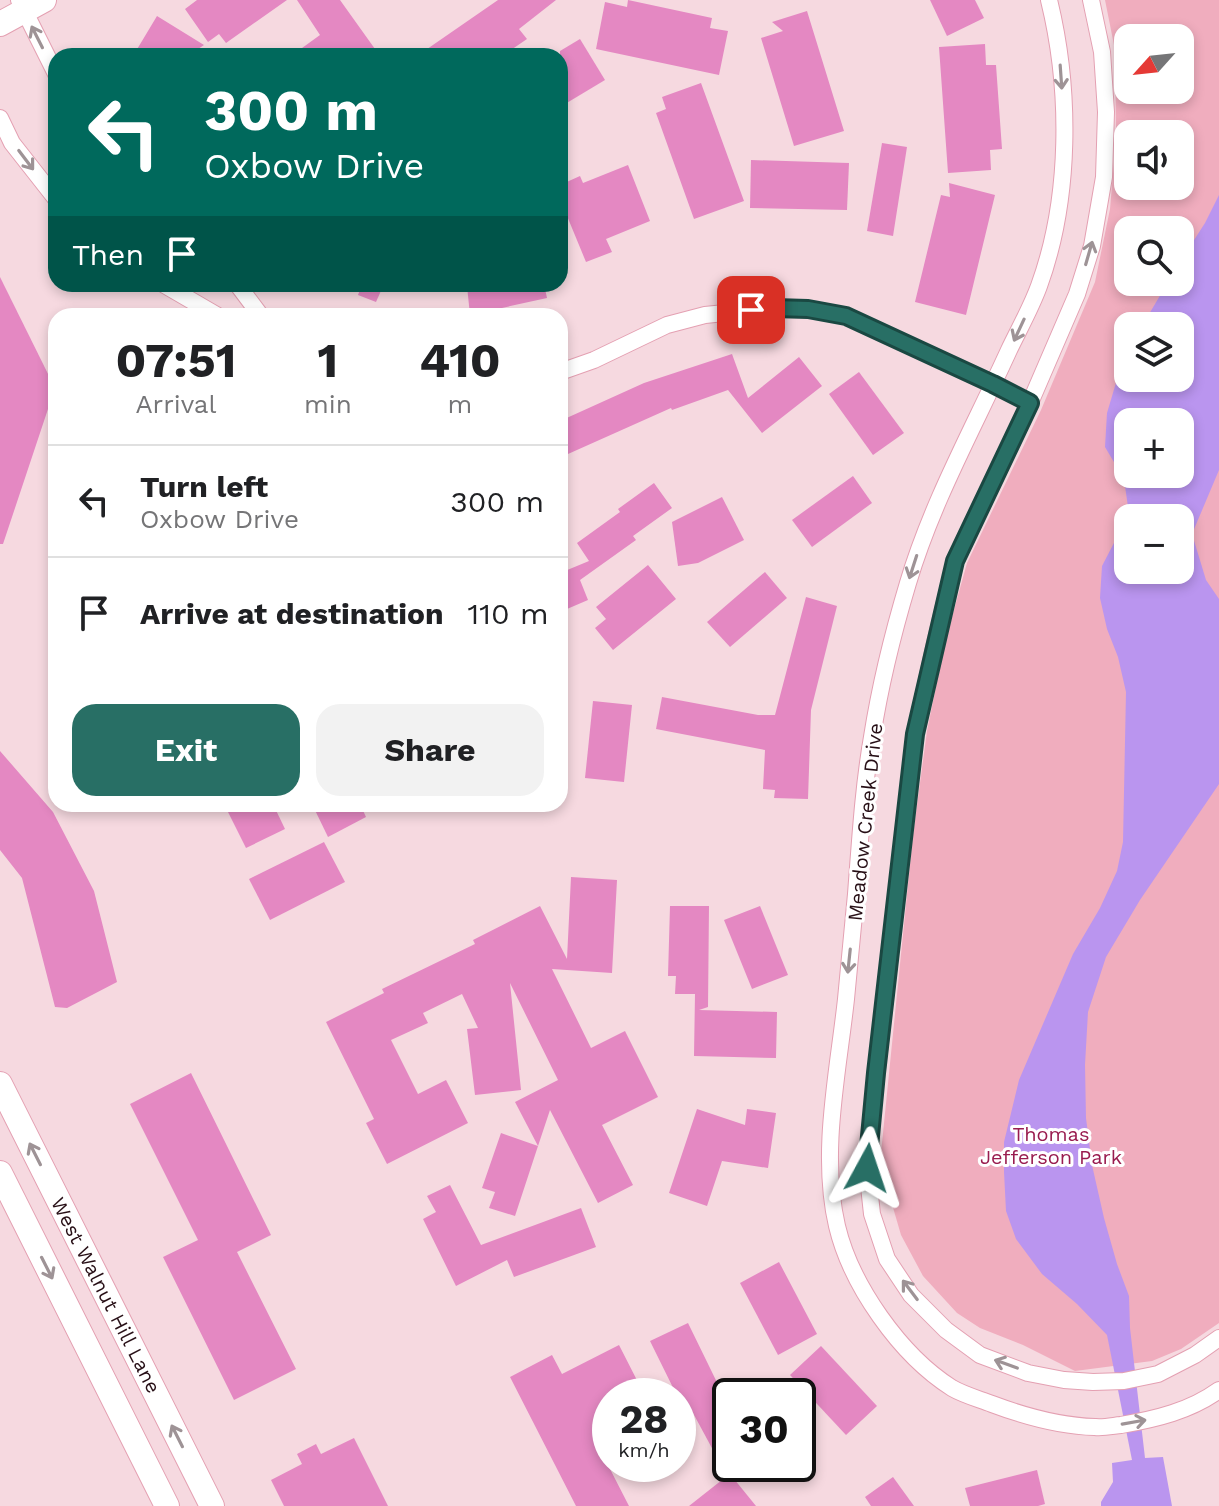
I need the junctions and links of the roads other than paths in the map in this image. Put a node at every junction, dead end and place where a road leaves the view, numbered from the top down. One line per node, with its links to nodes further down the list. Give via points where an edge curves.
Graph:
1 (1049, 0): 11 (street, Meadow Creek Drive, one-way to 11, via 1060,56 1062,189 1039,286)
2 (1091, 0): 12 (street, Meadow Creek Drive, one-way to 2, via 1077,294 1104,177 1102,52)
3 (29, 4): 4 (main road); 5 (street, one-way to 3)
4 (0, 24)
5 (48, 53)
6 (0, 118): 7 (street, one-way to 7, via 12,143)
7 (48, 189)
8 (177, 292): 9 (street)
9 (204, 308)
10 (568, 369): 11 (street, via 667,325 705,315 808,309 846,316)
11 (993, 384): 12 (street); 16 (street, Meadow Creek Drive, one-way to 16, via 924,535 894,633 872,737 834,1107 833,1204 843,1246 864,1293 916,1359 957,1391 1012,1412 1098,1428 1169,1416)
12 (1030, 403): 15 (street, Meadow Creek Drive, one-way to 12, via 1158,1374 1124,1381 1028,1373 980,1355 911,1295 887,1259 872,1214 867,1168 915,734 955,561)
13 (0, 1084): 18 (main road, West Walnut Hill Lane, one-way to 13)
14 (0, 1173): 17 (main road, West Walnut Hill Lane, one-way to 17)
15 (1219, 1338)
16 (1219, 1390)
17 (167, 1506)
18 (212, 1506)

